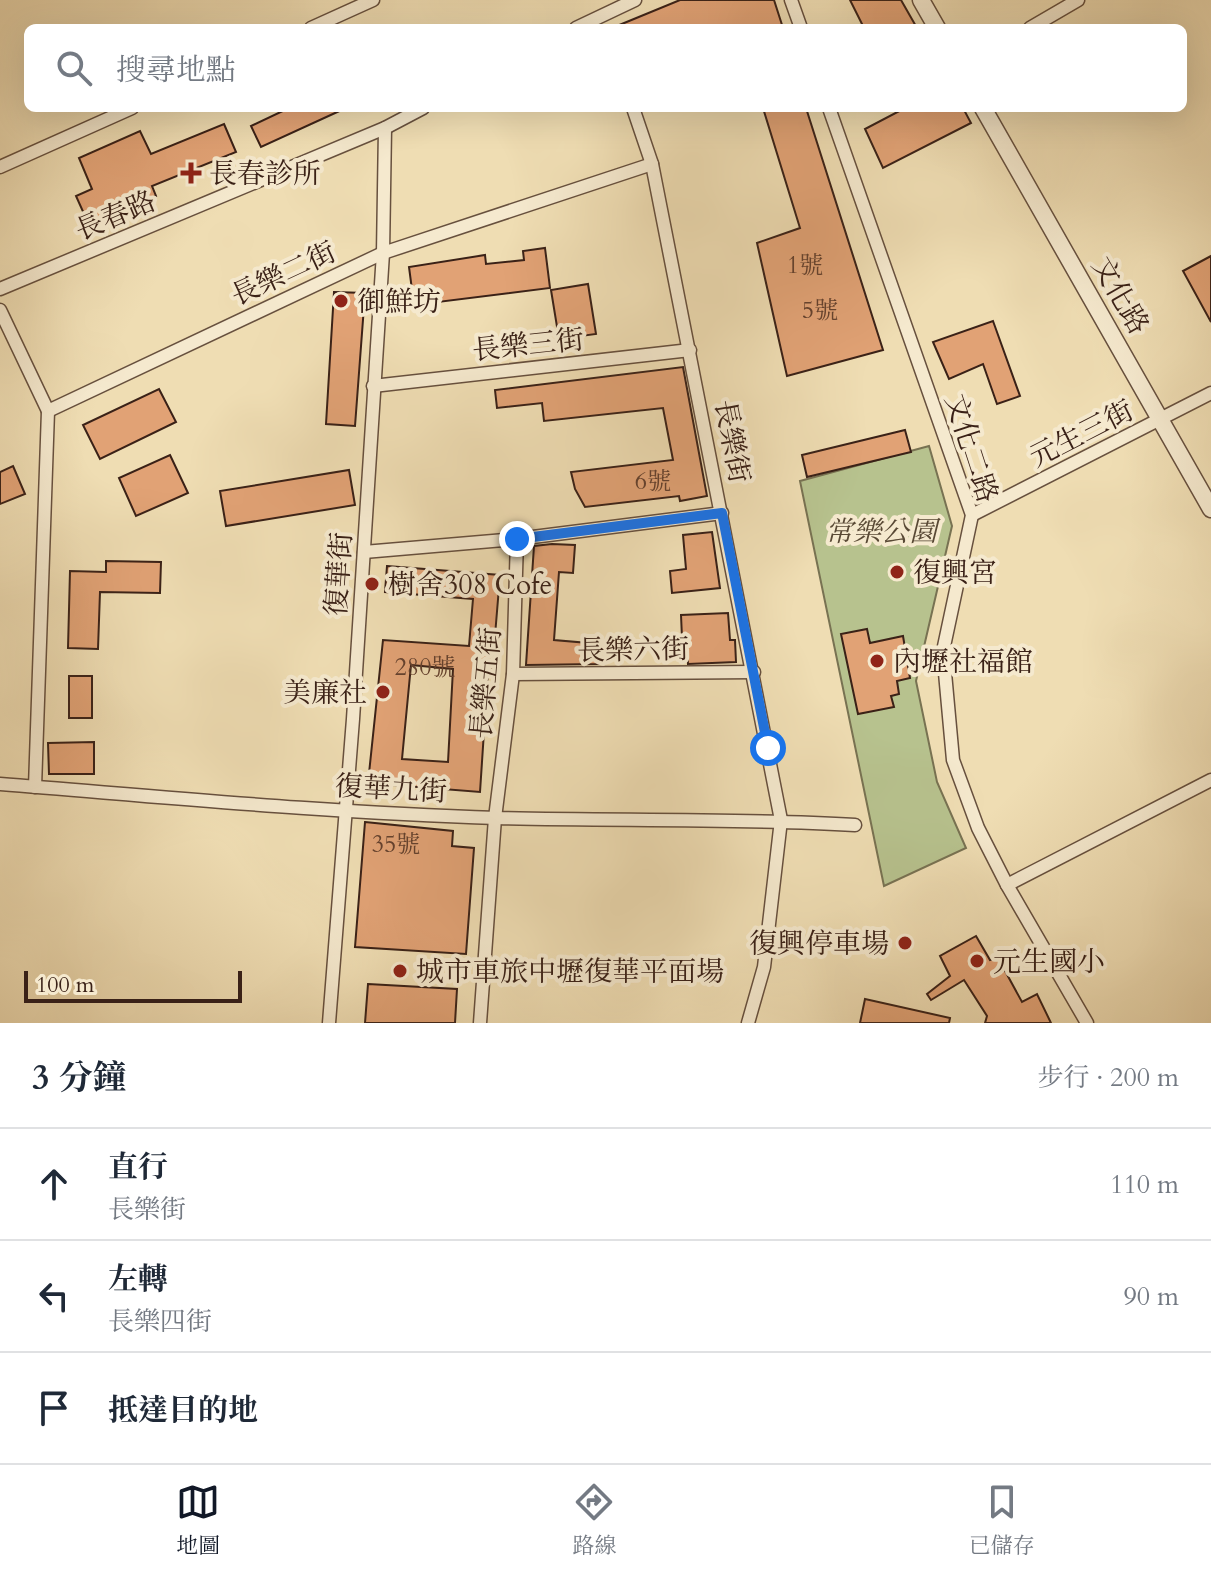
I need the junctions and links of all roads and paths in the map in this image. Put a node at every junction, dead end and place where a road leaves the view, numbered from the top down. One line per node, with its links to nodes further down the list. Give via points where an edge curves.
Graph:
1 (334, 0): 7 (street)
2 (373, 0): 7 (street)
3 (635, 0): 8 (street)
4 (791, 0): 10 (street)
5 (921, 0): 11 (street)
6 (1078, 0): 12 (street)
7 (341, 14): 9 (street)
8 (597, 23)
9 (320, 24)
10 (800, 24)
11 (935, 24)
12 (1037, 24)
13 (123, 112): 20 (street)
14 (415, 112): 18 (street, 長春路)
15 (634, 112): 19 (street, 長樂街)
16 (830, 112): 31 (street, 文化二路)
17 (985, 112): 28 (street, 文化路)
18 (385, 128): 21 (street, 復華街); 22 (street, 長春路)
19 (652, 164): 21 (street, 長樂二街); 24 (street, 長樂街)
20 (0, 167)
21 (383, 253): 25 (street, 復華街); 27 (street, 長樂二街)
22 (0, 289)
23 (0, 310): 27 (street)
24 (690, 350): 25 (street, 長樂三街); 30 (street, 長樂街)
25 (373, 386): 33 (street, 復華街)
26 (1211, 393): 28 (street, 元生三街)
27 (48, 411): 38 (street)
28 (1162, 420): 29 (street, 文化路); 31 (street, 元生三街)
29 (1211, 509)
30 (722, 513): 32 (street); 34 (street, 長樂街)
31 (972, 515): 43 (street, 文化二路, via 943,651 953,760 978,828)
32 (517, 539): 33 (street); 35 (street, 長樂五街)
33 (364, 552): 39 (street, 復華街)
34 (754, 672): 35 (street, 長樂六街); 41 (street, 長樂街)
35 (513, 674): 40 (street, 長樂五街)
36 (1211, 780): 43 (street)
37 (0, 784): 38 (street, 復華九街)
38 (35, 787): 39 (street, 復華九街)
39 (346, 809): 40 (street, 復華九街); 44 (street, 復華街)
40 (495, 818): 41 (street, 復華九街); 45 (street, 長樂五街)
41 (781, 820): 42 (street, 復華九街); 46 (street, 長樂街, via 764,967)
42 (855, 825)
43 (1007, 885): 47 (street, 文化二路)
44 (329, 1023)
45 (480, 1023)
46 (748, 1023)
47 (1087, 1023)

